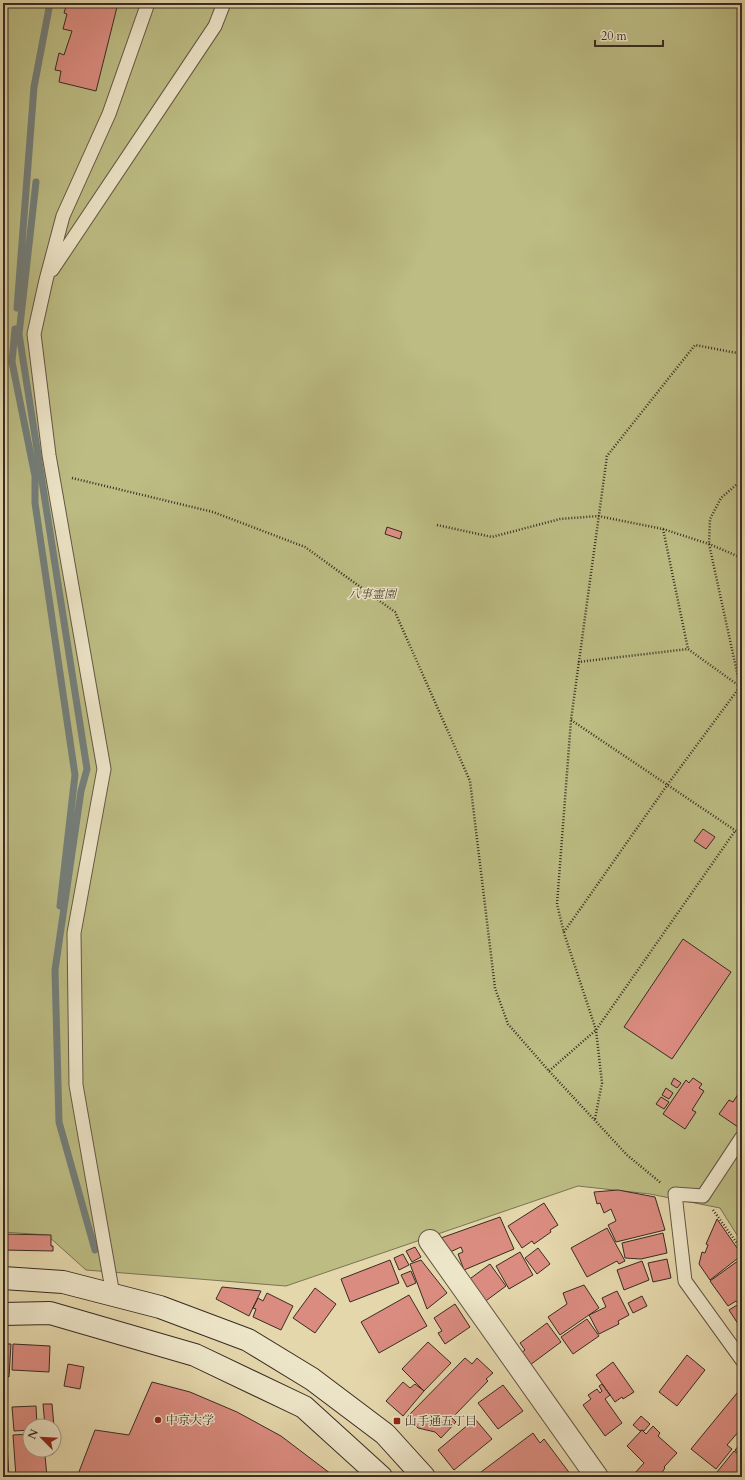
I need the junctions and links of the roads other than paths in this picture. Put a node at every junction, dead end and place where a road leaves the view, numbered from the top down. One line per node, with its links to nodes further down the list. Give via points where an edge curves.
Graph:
1 (139, 3): 4 (lane)
2 (148, 3): 4 (lane)
3 (224, 3): 5 (lane, via 215,26)
4 (129, 56): 5 (lane, via 109,114 63,216)
5 (46, 280): 9 (lane, via 34,334 52,474 104,769 74,933 76,1085)
6 (742, 1137): 11 (lane, via 703,1196 676,1194 684,1281)
7 (430, 1241): 14 (street)
8 (3, 1278): 9 (street, via 63,1282)
9 (113, 1295): 13 (street, via 160,1307 248,1340 312,1378 385,1434)
10 (3, 1314): 12 (street, via 50,1313 195,1355 304,1407)
11 (742, 1360)
12 (381, 1477)
13 (424, 1477)
14 (597, 1477)

